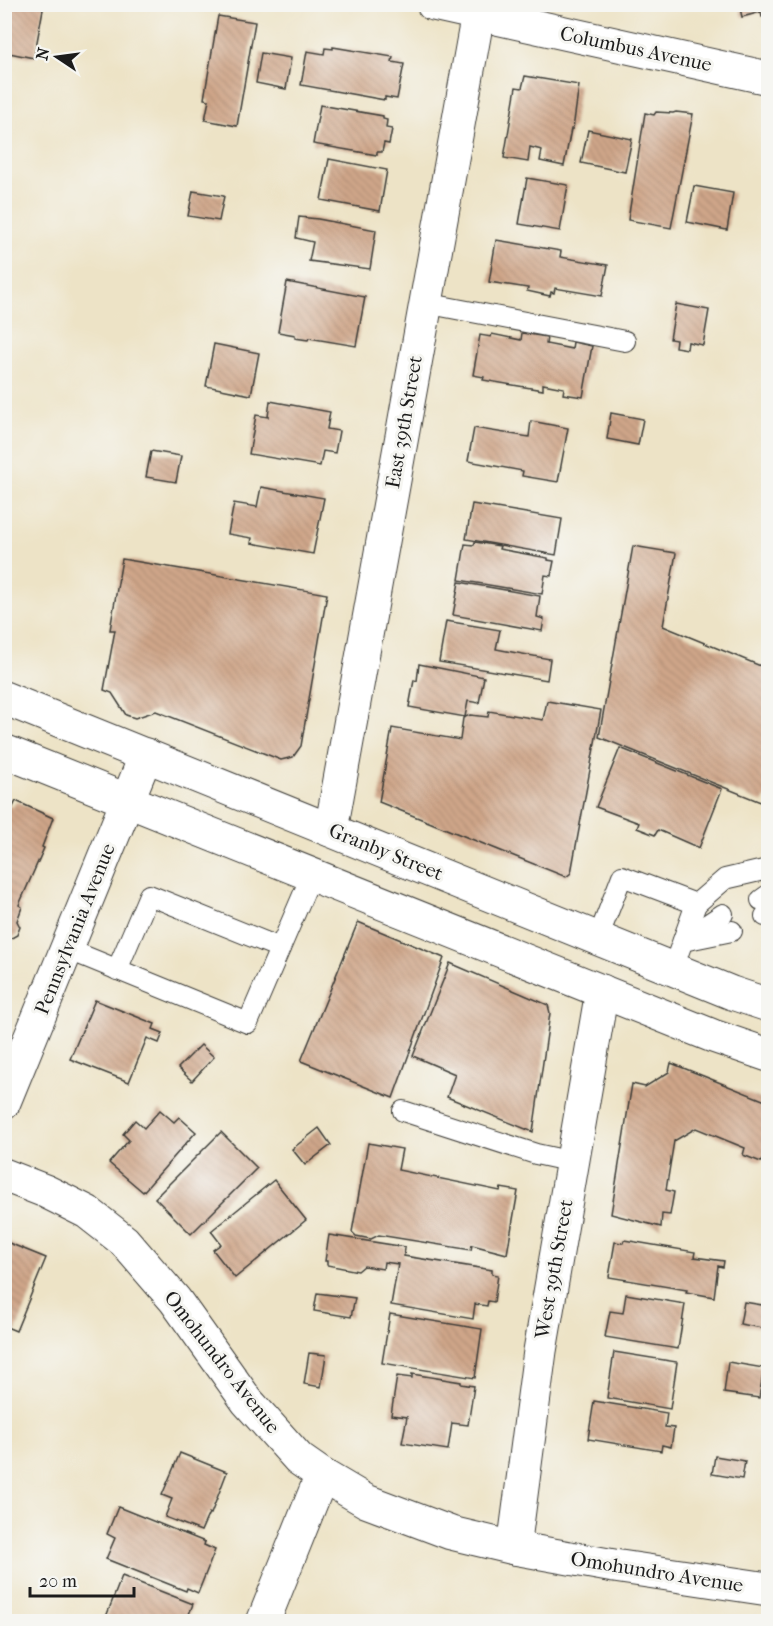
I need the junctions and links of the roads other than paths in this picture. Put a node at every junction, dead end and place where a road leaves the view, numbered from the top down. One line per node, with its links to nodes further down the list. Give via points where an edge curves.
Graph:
1 (436, 5): 2 (street, Columbus Avenue)
2 (478, 14): 3 (street, Columbus Avenue); 4 (street, East 39th Street)
3 (768, 78)
4 (426, 303): 5 (lane); 10 (street, East 39th Street)
5 (625, 341)
6 (4, 698): 8 (street, Granby Street)
7 (4, 751): 9 (street)
8 (146, 755): 9 (street, Pennsylvania Avenue); 10 (street, Granby Street)
9 (128, 800): 12 (street); 17 (street, Pennsylvania Avenue)
10 (331, 830): 15 (street, Granby Street)
11 (768, 869): 13 (lane, via 725,879)
12 (312, 874): 16 (lane); 20 (street)
13 (696, 904): 15 (lane, via 622,876); 18 (lane)
14 (728, 923): 18 (lane)
15 (598, 938): 18 (street, Granby Street)
16 (280, 948): 19 (lane, via 248,1023); 19 (lane, via 149,895)
17 (67, 949): 19 (lane); 23 (street, Pennsylvania Avenue)
18 (678, 955): 21 (street, Granby Street)
19 (117, 970)
20 (602, 991): 22 (street); 25 (street, West 39th Street)
21 (768, 1005)
22 (768, 1056)
23 (4, 1102)
24 (403, 1111): 25 (lane)
25 (573, 1162): 28 (street, West 39th Street, via 540,1351)
26 (4, 1175): 27 (street, Omohundro Avenue, via 87,1212 124,1241 176,1300 248,1401 299,1459)
27 (322, 1475): 28 (street, Omohundro Avenue, via 366,1501 451,1533); 30 (street)
28 (514, 1548): 29 (street, Omohundro Avenue)
29 (768, 1589)
30 (263, 1622)

